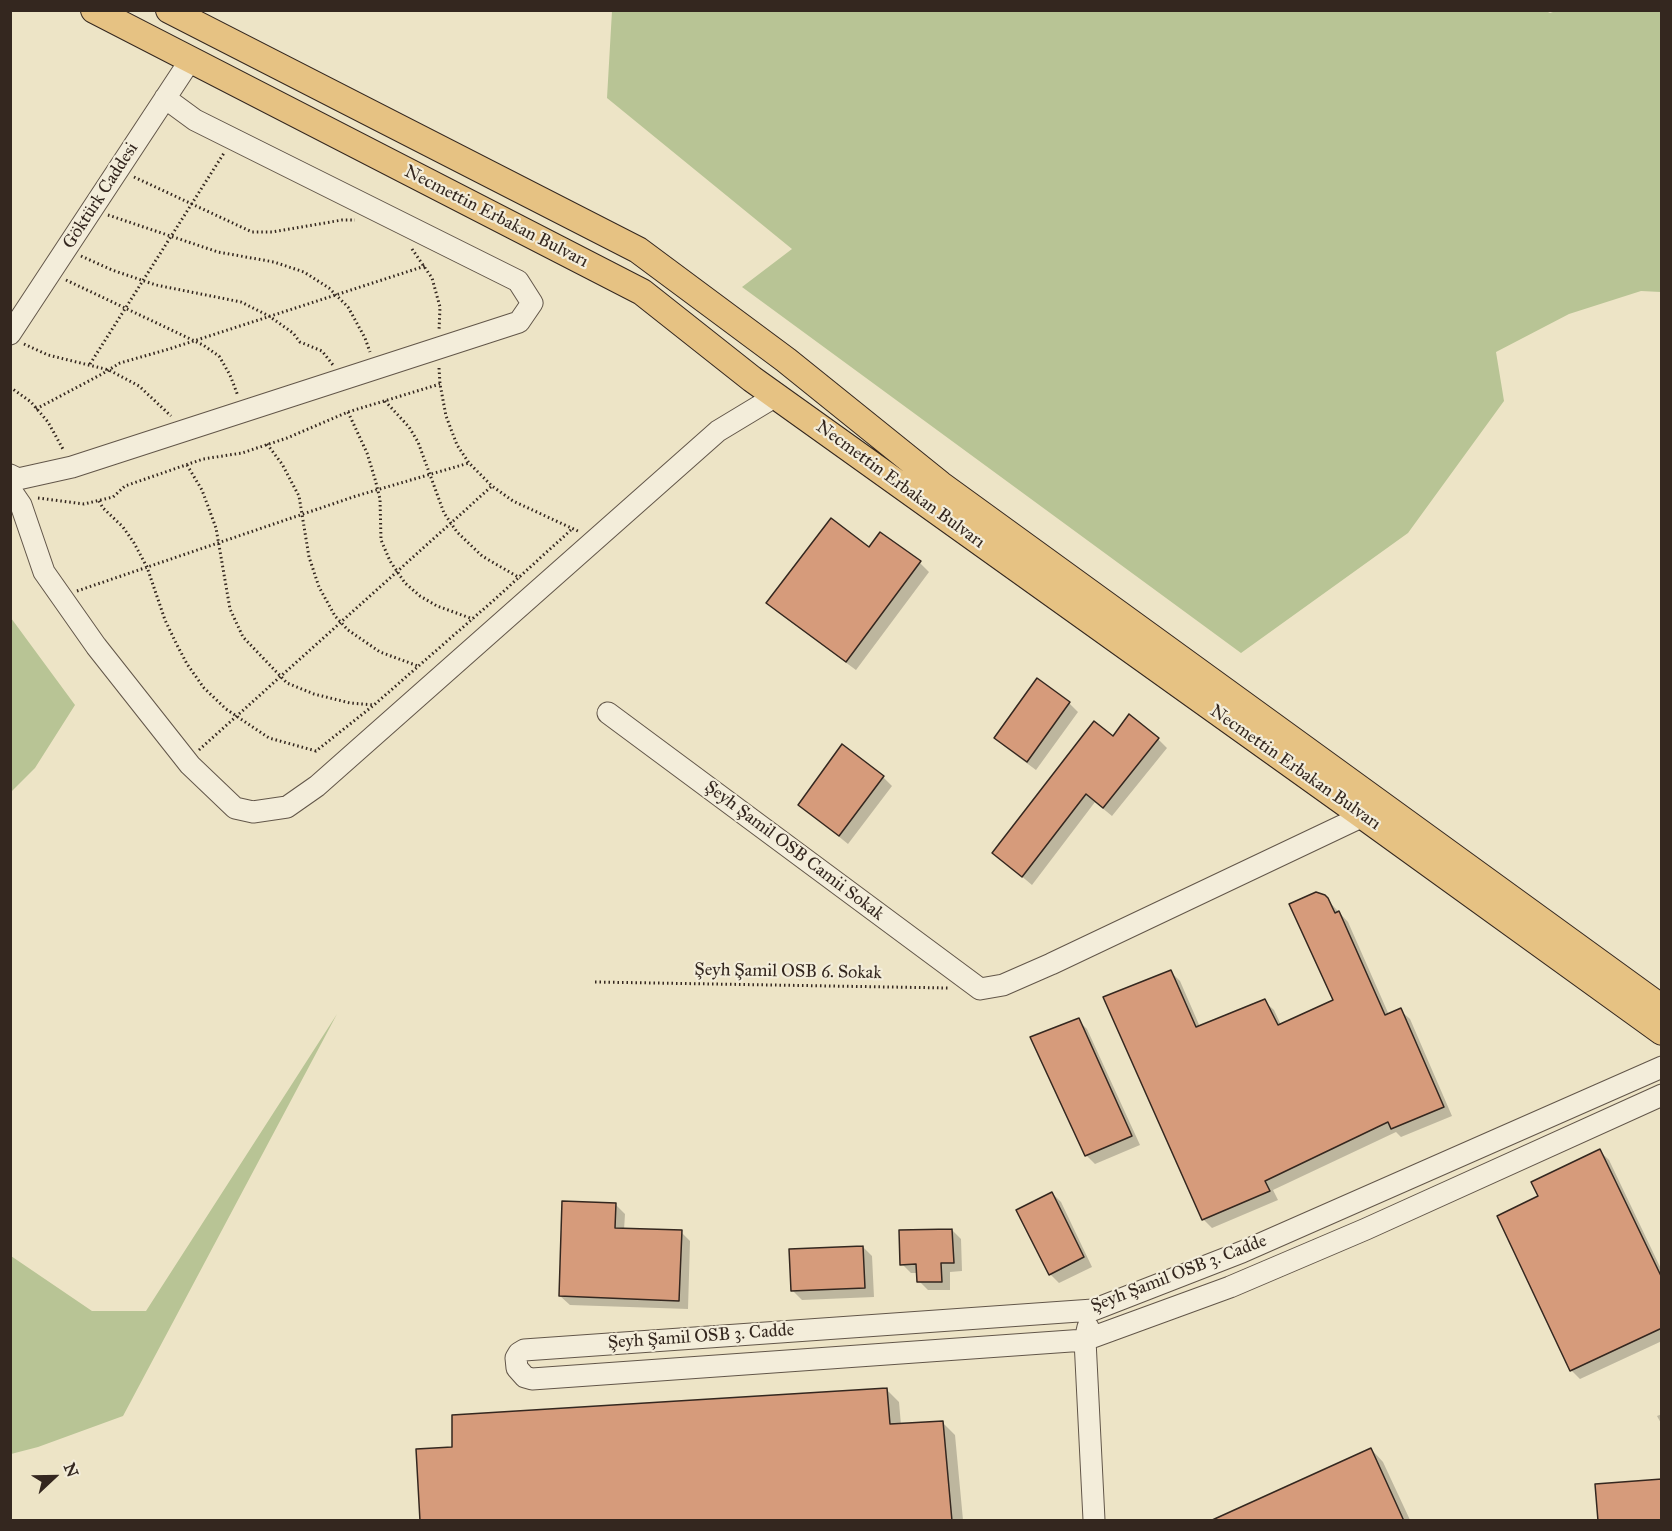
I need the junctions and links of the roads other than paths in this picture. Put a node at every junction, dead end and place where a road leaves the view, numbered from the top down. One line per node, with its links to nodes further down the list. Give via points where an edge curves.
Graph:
1 (94, 10): 3 (main road, Necmettin Erbakan Bulvarı)
2 (169, 10): 10 (main road, Necmettin Erbakan Bulvarı, via 639,250 786,360 940,484)
3 (190, 59): 4 (street, Göktürk Caddesi); 6 (main road, Necmettin Erbakan Bulvarı, via 642,292)
4 (165, 98): 5 (street, Göktürk Caddesi, via 51,271); 7 (street, via 195,120 518,281 532,303 519,322 72,467)
5 (14, 336)
6 (776, 396): 7 (street, via 718,431 317,786 287,807 254,812 235,808 188,762 96,646 44,572); 9 (main road, Necmettin Erbakan Bulvarı)
7 (13, 481)
8 (608, 713): 9 (street, Şeyh Şamil OSB Camii Sokak, via 980,989 1003,985 1051,964)
9 (1363, 816): 11 (main road, Necmettin Erbakan Bulvarı)
10 (1662, 1008)
11 (1662, 1032)
12 (1662, 1067): 14 (street, Şeyh Şamil OSB 3. Cadde, via 1242,1252)
13 (1662, 1095): 15 (street, via 1230,1287)
14 (1093, 1310): 15 (street); 15 (street, Şeyh Şamil OSB 3. Cadde, via 524,1350 516,1358 517,1368 532,1379)
15 (1085, 1340): 16 (street)
16 (1094, 1521)

